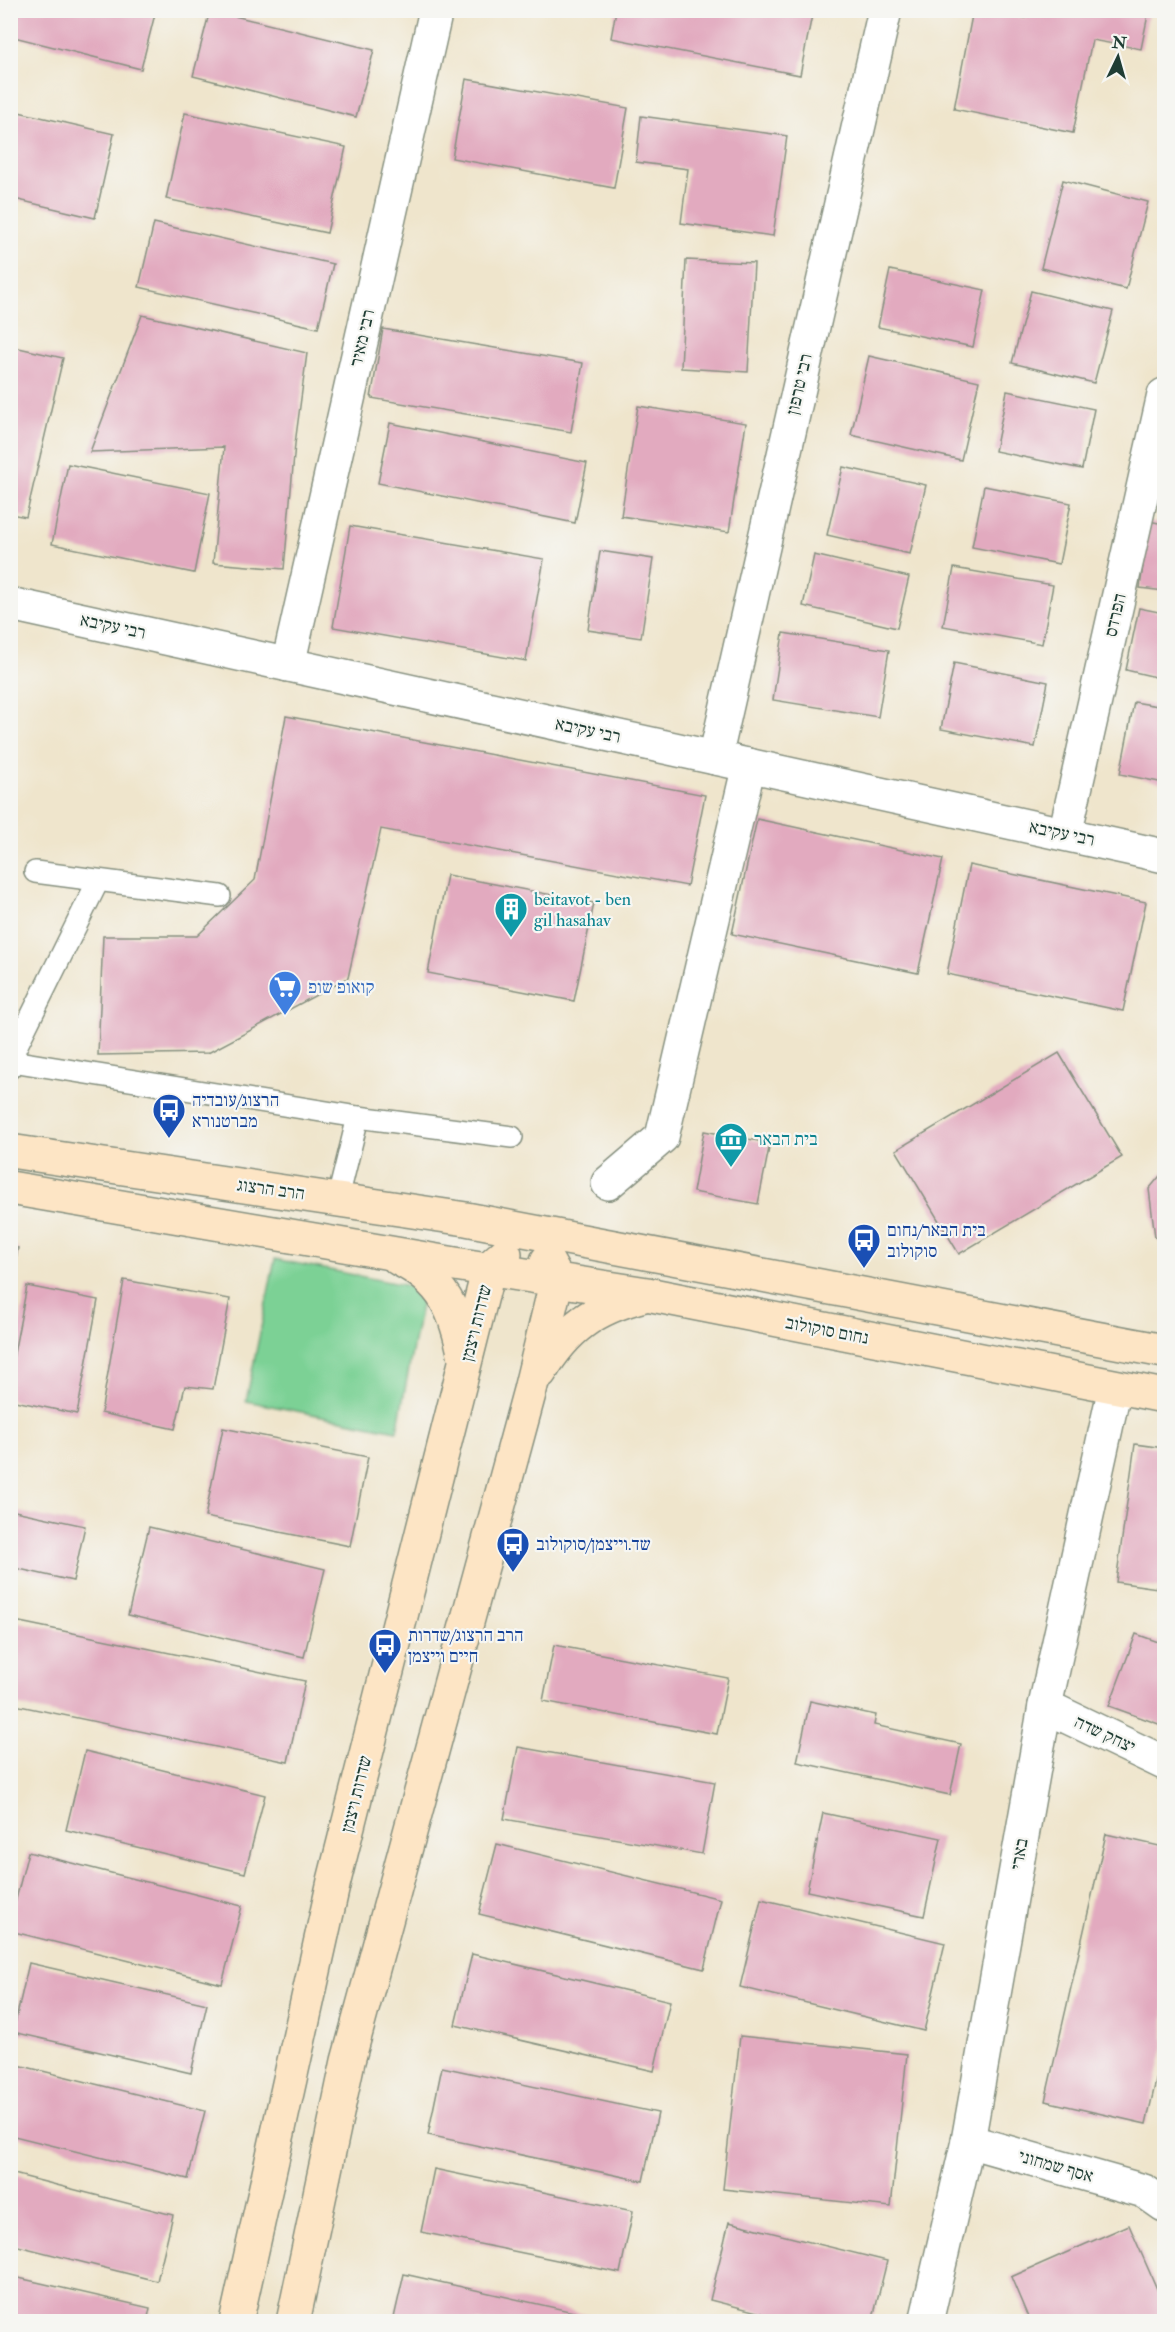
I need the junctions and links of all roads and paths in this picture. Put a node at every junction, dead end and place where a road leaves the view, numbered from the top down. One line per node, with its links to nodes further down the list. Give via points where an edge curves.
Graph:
1 (436, 10): 5 (street, רבי מאיר)
2 (885, 10): 6 (street, רבי טרפון)
3 (1164, 395): 8 (street, הפרדס)
4 (10, 604): 5 (street, רבי עקיבא)
5 (288, 664): 6 (street, רבי עקיבא)
6 (715, 758): 7 (street, רבי עקיבא)
7 (749, 765): 8 (street, רבי עקיבא); 17 (street, via 662,1137)
8 (1065, 834): 9 (street, רבי עקיבא)
9 (1164, 856)
10 (35, 872): 11 (lane)
11 (98, 881): 12 (lane); 13 (lane)
12 (220, 896)
13 (11, 1064): 14 (lane)
14 (358, 1117): 15 (lane); 19 (lane)
15 (512, 1137)
16 (10, 1151): 19 (main road, הרב הרצוג)
17 (608, 1183)
18 (10, 1188): 21 (main road)
19 (338, 1198): 20 (main road, הרב הרצוג)
20 (531, 1230): 22 (main road, שדרות ויצמן); 23 (main road); 25 (main road)
21 (383, 1252): 22 (main road); 26 (main road, via 407,1263 445,1295 461,1336)
22 (489, 1268): 23 (main road, נחום סוקולוב); 26 (main road, שדרות ויצמן)
23 (557, 1279): 24 (main road, נחום סוקולוב); 28 (main road)
24 (647, 1294): 27 (main road, נחום סוקולוב); 28 (main road, via 603,1308 584,1320 550,1354)
25 (1164, 1351)
26 (466, 1364): 34 (main road, שדרות ויצמן, via 334,1881)
27 (1115, 1387): 29 (main road, נחום סוקולוב); 30 (street, בארי)
28 (530, 1390): 35 (main road, via 348,2061)
29 (1164, 1396)
30 (1045, 1706): 31 (street, יצחק שדה); 32 (street, בארי)
31 (1164, 1762)
32 (968, 2141): 33 (street, אסף שמחוני); 36 (street, בארי)
33 (1154, 2198)
34 (236, 2322)
35 (293, 2322)
36 (926, 2322)

